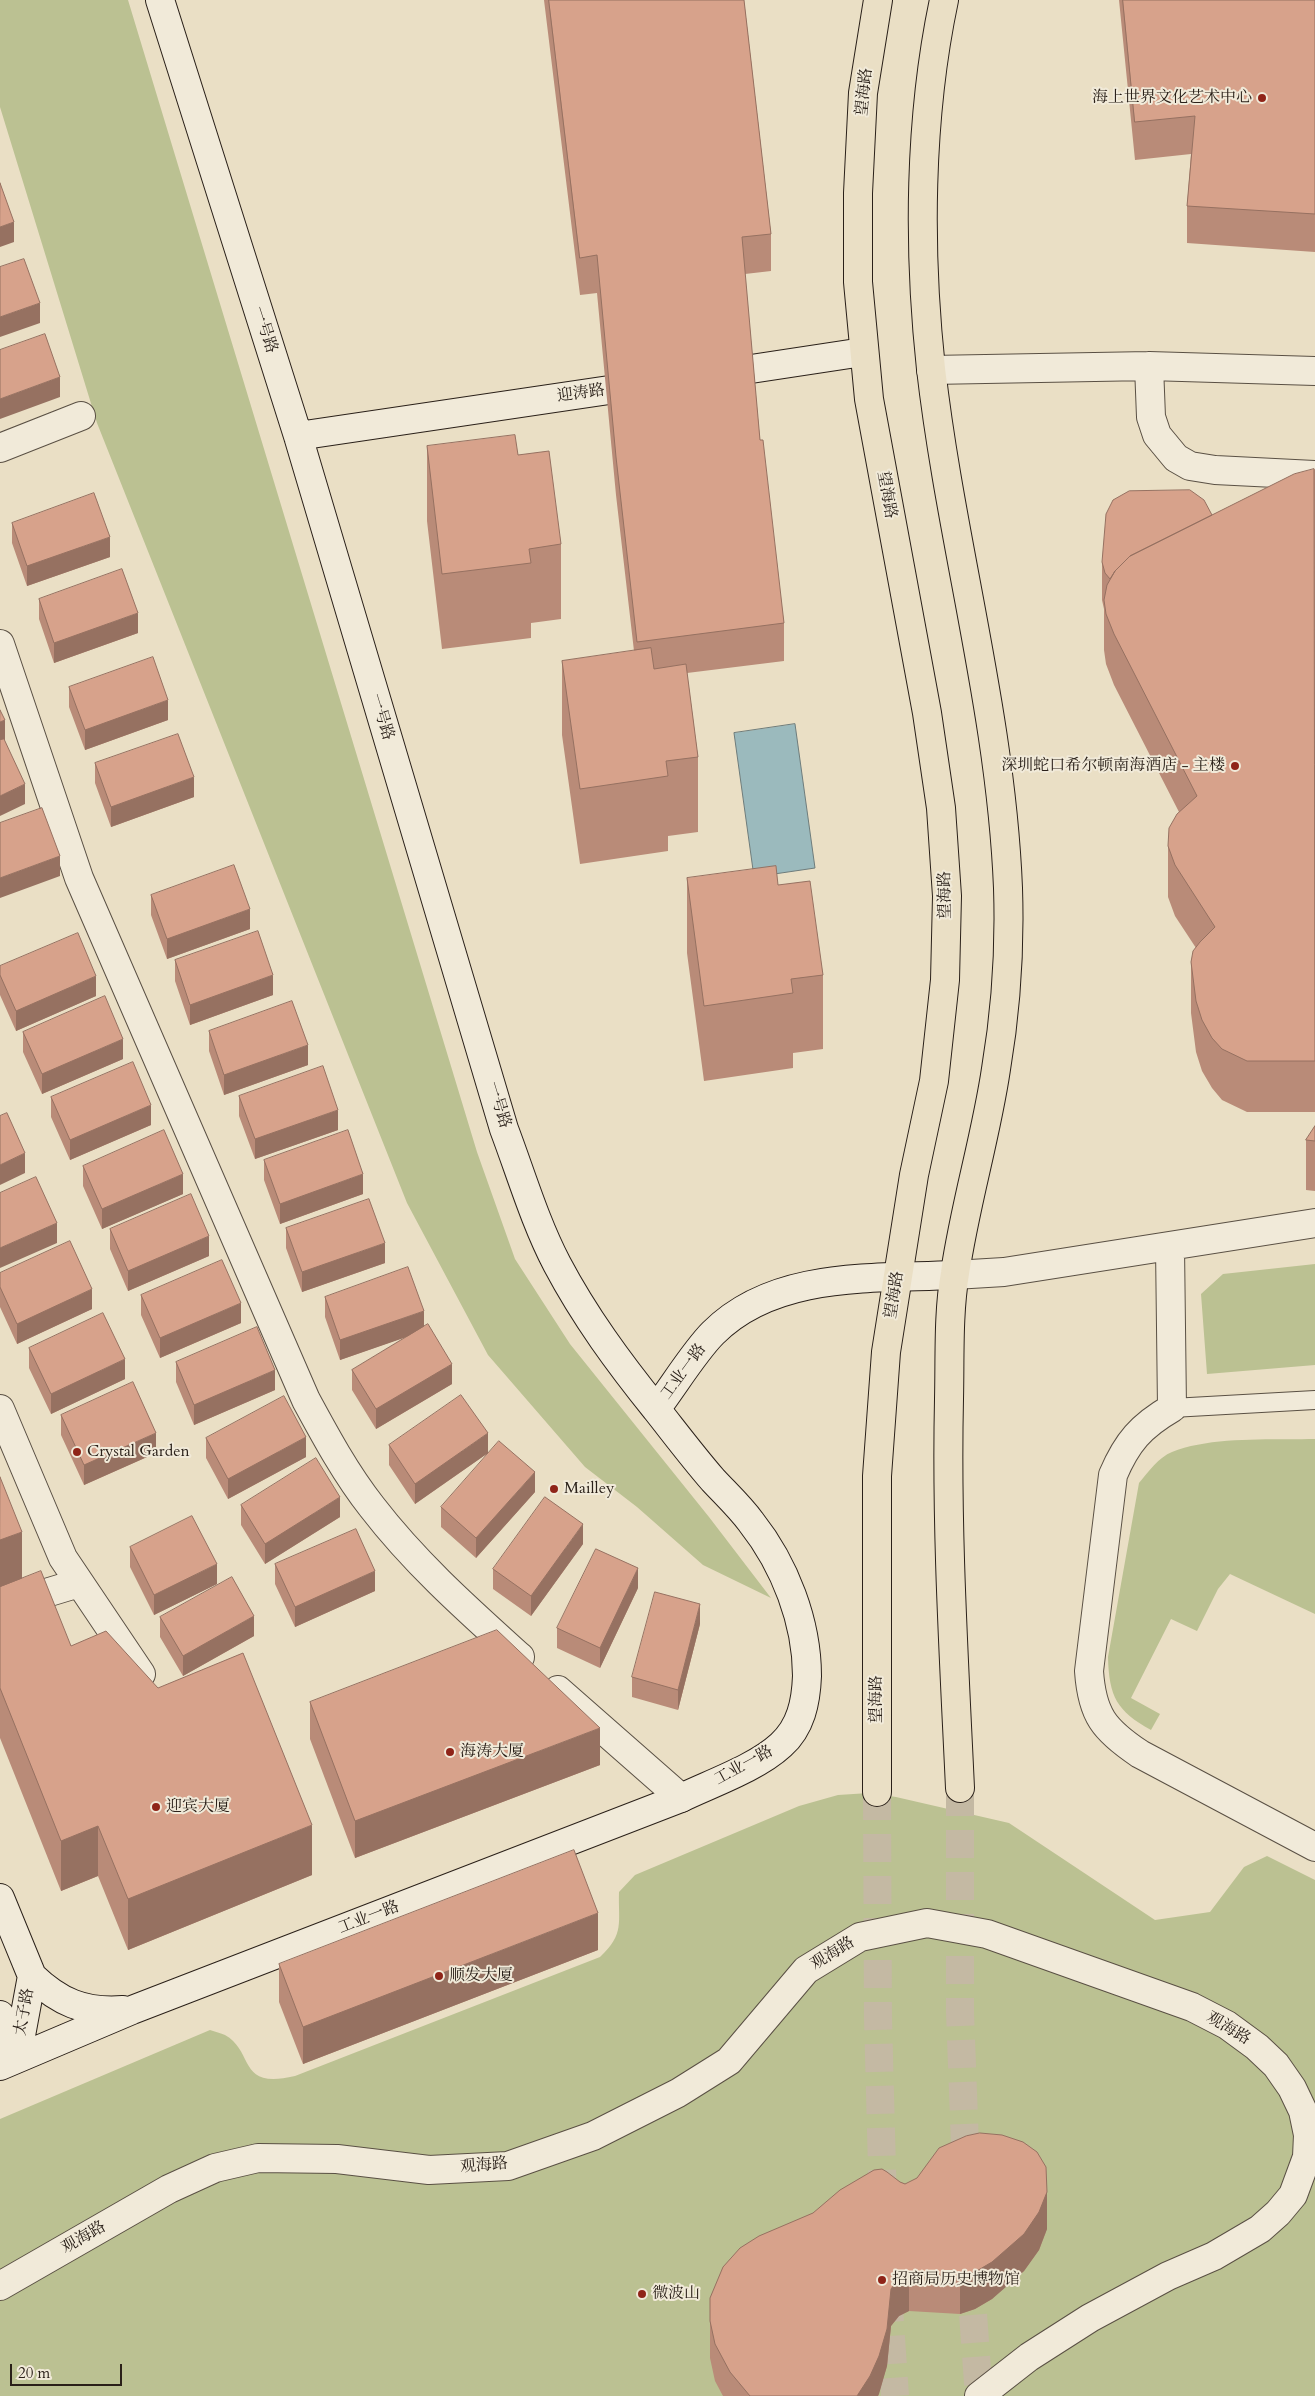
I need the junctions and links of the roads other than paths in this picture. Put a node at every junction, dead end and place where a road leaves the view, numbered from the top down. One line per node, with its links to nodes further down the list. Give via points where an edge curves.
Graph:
1 (160, 0): 11 (street, 一号路)
2 (878, 0): 4 (main road, 望海路, via 863,93 858,193 858,282)
3 (944, 0): 6 (main road, via 926,120 924,224)
4 (863, 352): 8 (street); 18 (main road, 望海路, via 868,399 928,723 941,808 948,896 945,980 934,1081 914,1175)
5 (1150, 366): 6 (street); 7 (street); 13 (street, via 1152,417 1157,435 1176,458 1190,466 1215,470)
6 (931, 370): 17 (main road, via 1000,785 1008,891 1006,985 996,1069)
7 (1315, 371)
8 (697, 377)
9 (667, 381): 11 (street, 迎涛路)
10 (81, 416): 12 (street)
11 (298, 436): 22 (street, 一号路, via 504,1129 532,1206 556,1262 584,1312)
12 (0, 448)
13 (1315, 475)
14 (0, 644): 28 (street, via 79,878 306,1400 336,1454 372,1507 422,1566)
15 (1315, 1223): 16 (street, 工业一路)
16 (1170, 1247): 17 (street, 工业一路, via 1004,1272); 20 (street)
17 (954, 1275): 18 (street, 工业一路); 26 (main road, via 948,1435)
18 (898, 1278): 22 (street, 工业一路, via 826,1282 796,1288 766,1297 737,1312 712,1334); 27 (main road, 望海路, via 886,1352 877,1476)
19 (1315, 1400): 20 (lane)
20 (1172, 1408): 29 (street, via 1138,1432 1123,1450 1113,1475 1089,1671 1090,1696 1101,1720 1118,1739 1140,1754)
21 (0, 1409): 23 (street, via 62,1558)
22 (656, 1409): 28 (street, 工业一路, via 751,1522 779,1564 794,1601 807,1655 806,1700 795,1728 781,1746 751,1765)
23 (79, 1583): 24 (street); 25 (street)
24 (0, 1606)
25 (141, 1674)
26 (960, 1788)
27 (876, 1792)
28 (681, 1798): 32 (street, 工业一路)
29 (1315, 1847)
30 (0, 1898): 31 (street, 太子路)
31 (32, 1976): 32 (street, via 49,1992 72,2005 101,2012); 34 (street, 太子路)
32 (132, 2010): 34 (street, 工业一路)
33 (0, 2015): 34 (street, 太子路)
34 (6, 2059)
35 (0, 2286): 36 (street, 观海路, via 170,2189 216,2168 258,2158 337,2159 429,2170 508,2166 593,2136 678,2093 729,2061 806,1970 860,1937 927,1923 987,1934 1192,2008 1227,2025 1276,2065 1303,2110 1308,2135 1307,2157 1293,2195 1260,2229 1214,2256 1168,2276 1090,2318)
36 (979, 2396)

